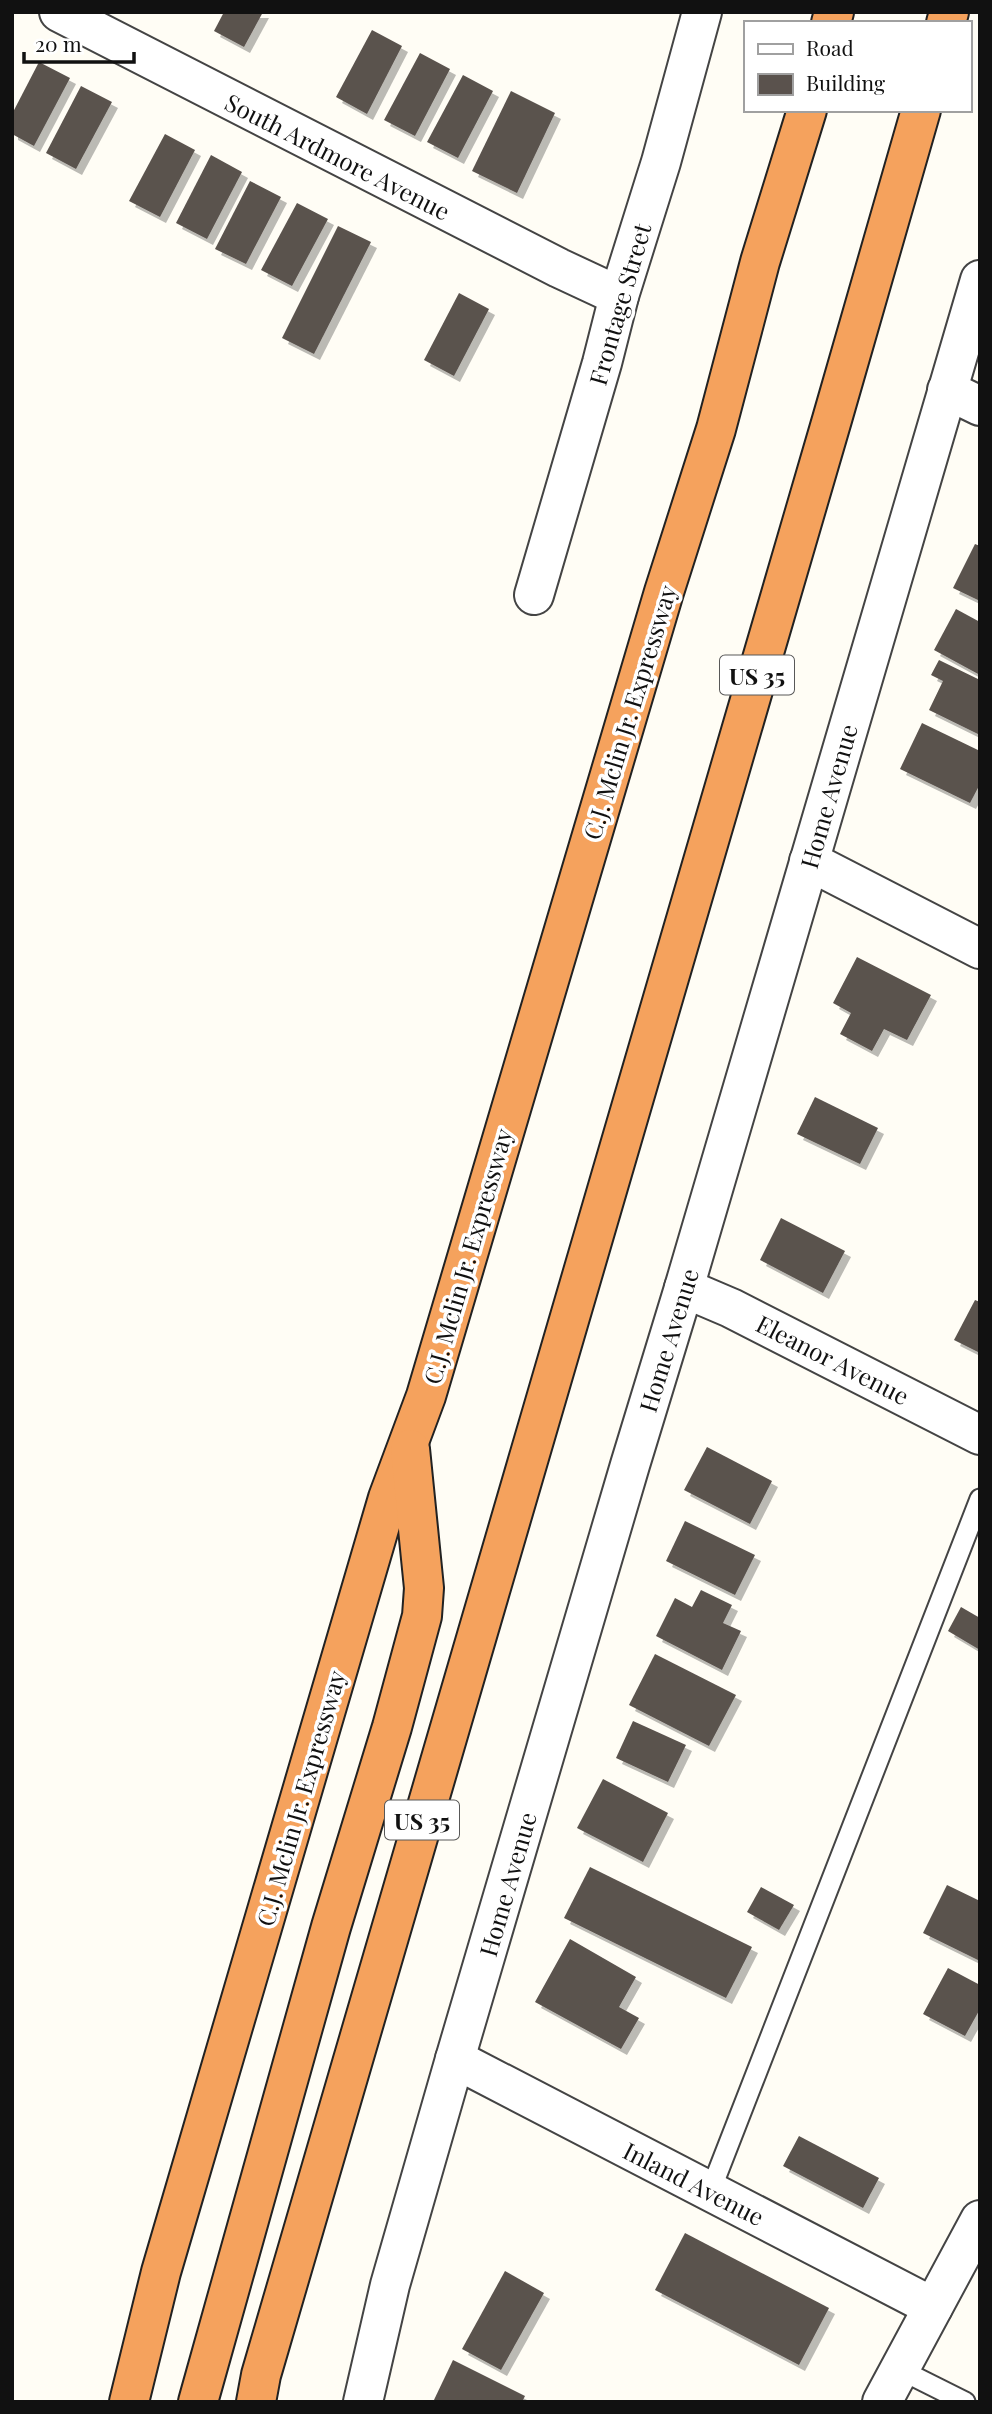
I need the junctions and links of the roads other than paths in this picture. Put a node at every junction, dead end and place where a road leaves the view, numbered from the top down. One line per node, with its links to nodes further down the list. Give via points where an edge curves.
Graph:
1 (59, 12): 6 (street, South Ardmore Avenue)
2 (702, 12): 6 (street, Frontage Street)
3 (806, 112): 13 (highway, C.J. Mclin Jr. Expressway, via 716,429)
4 (920, 112): 22 (highway, US 35, via 374,1981)
5 (980, 280): 7 (street, Home Avenue)
6 (619, 296): 8 (street, Frontage Street)
7 (963, 398): 9 (street, Home Avenue)
8 (534, 594)
9 (809, 861): 10 (street); 11 (street, Home Avenue)
10 (980, 949)
11 (684, 1288): 12 (street, Eleanor Avenue); 15 (street, Home Avenue)
12 (980, 1435)
13 (409, 1440): 20 (highway, C.J. Mclin Jr. Expressway, via 388,1498 161,2272); 21 (highway, via 424,1588 422,1616)
14 (980, 1499): 16 (lane)
15 (455, 2059): 16 (street, Inland Avenue); 23 (street, Home Avenue, via 390,2285)
16 (710, 2192): 18 (street, Inland Avenue)
17 (980, 2220): 18 (street)
18 (933, 2307): 19 (street)
19 (900, 2369): 24 (street); 25 (lane)
20 (130, 2402)
21 (198, 2402)
22 (256, 2402)
23 (363, 2402)
24 (882, 2402)
25 (965, 2402)

